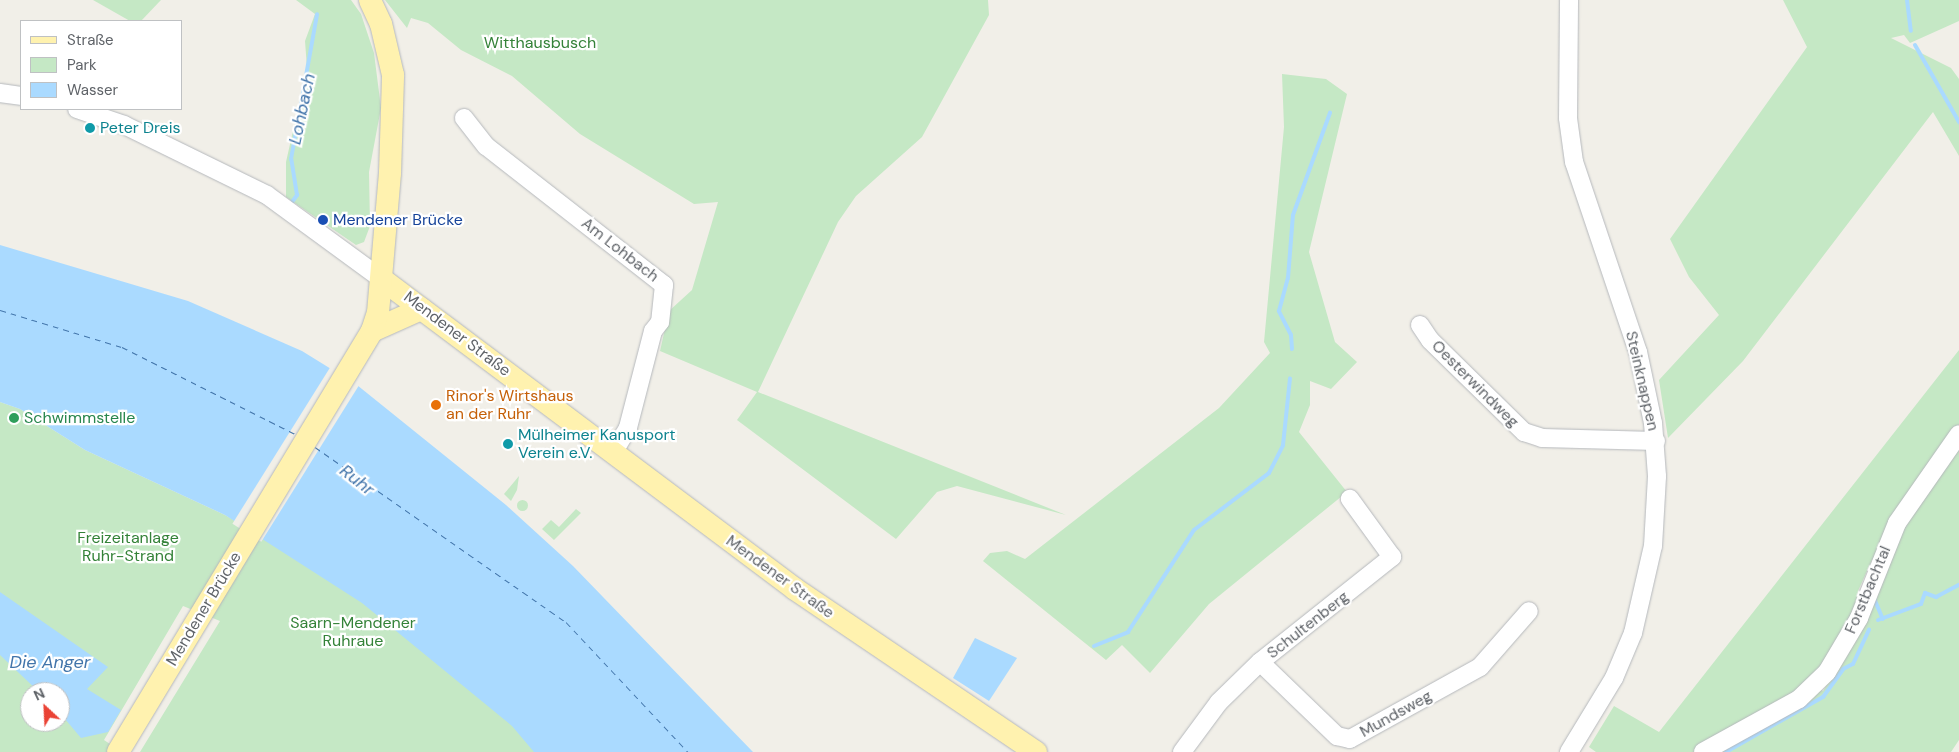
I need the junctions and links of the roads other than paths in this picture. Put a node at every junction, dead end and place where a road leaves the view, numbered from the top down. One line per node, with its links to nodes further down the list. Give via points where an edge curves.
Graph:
1 (370, 0): 7 (main road, Mendener Brücke, via 382,24 393,75)
2 (1569, 0): 12 (street, Steinknappen, via 1568,118 1574,162 1638,352)
3 (0, 93): 4 (street)
4 (20, 96)
5 (80, 110): 7 (street, Mendener Straße, via 124,125 267,195)
6 (464, 118): 13 (street, Am Lohbach, via 486,146 664,285 660,322 653,331 628,428)
7 (383, 280): 8 (main road, Mendener Straße); 10 (main road, Mendener Brücke)
8 (421, 308): 10 (main road); 13 (main road, Mendener Straße)
9 (1420, 325): 12 (street, Oesterwindweg, via 1430,340 1524,432 1542,438)
10 (370, 335): 17 (main road, Mendener Brücke)
11 (1959, 434): 21 (street, Forstbachtal, via 1897,523 1859,618 1827,672 1799,699)
12 (1656, 441): 20 (street, Steinknappen, via 1656,515 1645,589 1614,678)
13 (613, 453): 18 (main road, Mendener Straße, via 868,642)
14 (1350, 499): 16 (street, Schultenberg, via 1392,557)
15 (1529, 611): 16 (street, Mundsweg, via 1497,652 1480,667 1350,739 1337,736)
16 (1260, 662): 19 (street, Schultenberg, via 1219,702)
17 (118, 752)
18 (1036, 752)
19 (1182, 752)
20 (1569, 752)
21 (1702, 752)

